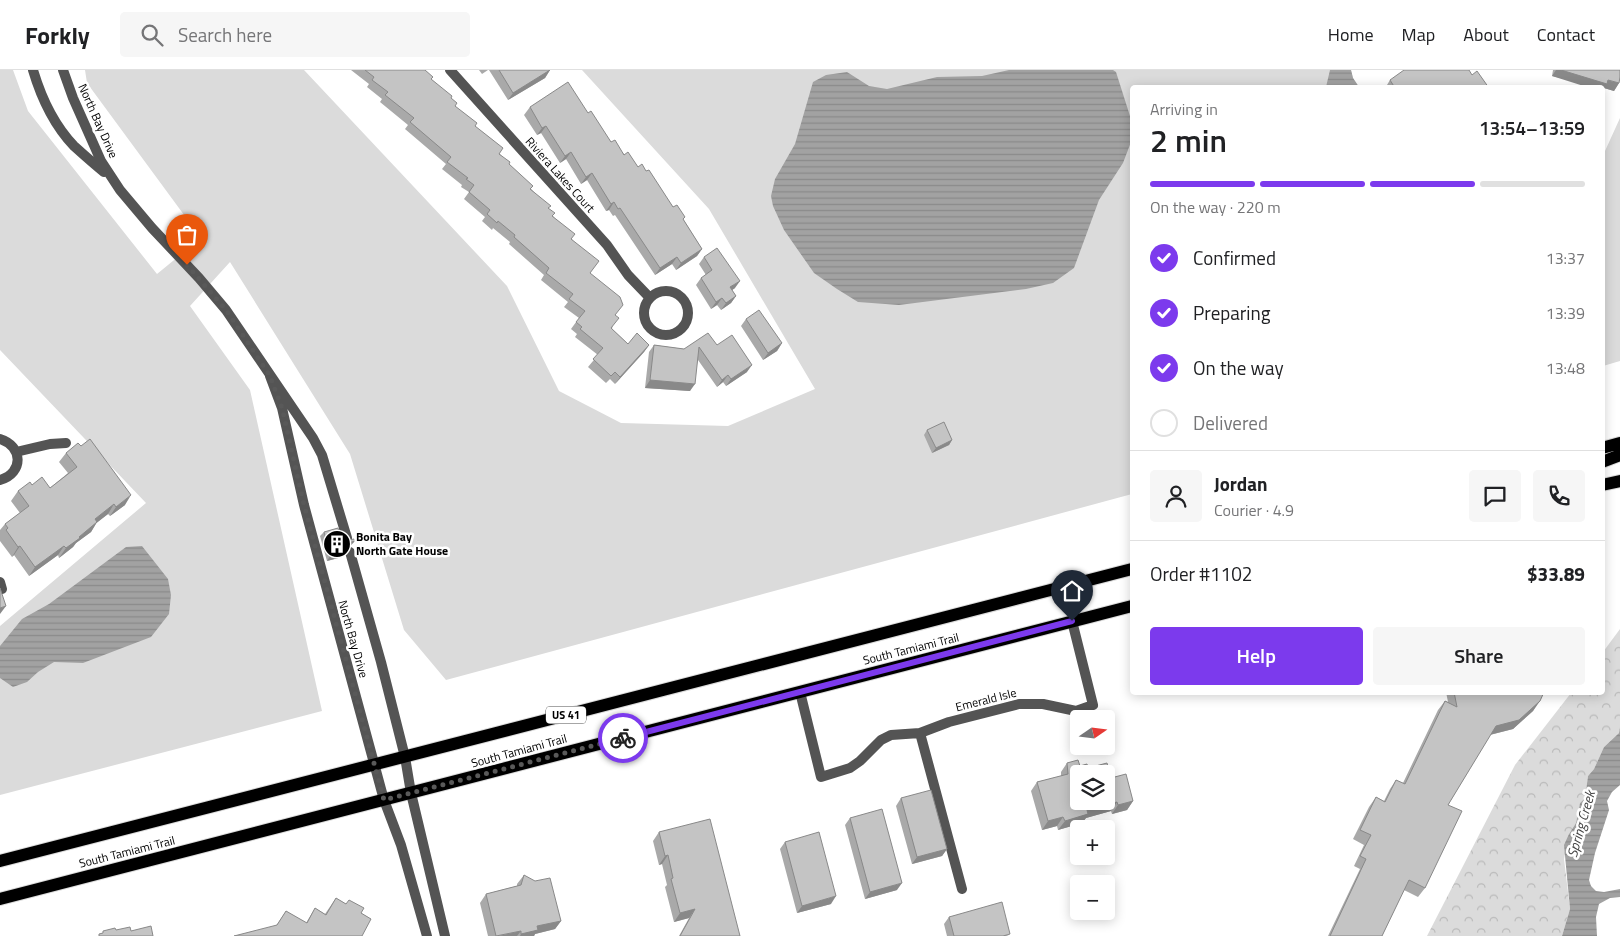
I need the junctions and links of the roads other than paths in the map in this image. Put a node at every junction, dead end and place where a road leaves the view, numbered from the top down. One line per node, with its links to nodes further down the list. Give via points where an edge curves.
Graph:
1 (33, 70): 4 (street, North Bay Drive, via 63,131)
2 (63, 70): 4 (street, North Bay Drive, via 101,160)
3 (450, 70): 5 (street, Riviera Lakes Court)
4 (114, 181): 6 (street, North Bay Drive, via 226,310)
5 (650, 298): 5 (street, via 644,312 652,330 668,335 684,326 688,312 684,300 675,292 660,291)
6 (270, 376): 17 (street, North Bay Drive, via 314,438); 25 (street, North Bay Drive, via 282,408 304,505)
7 (0, 439): 11 (street, via 12,445)
8 (1620, 443): 10 (main road)
9 (66, 444): 11 (street, via 50,444)
10 (1605, 447)
11 (16, 452): 14 (street, via 18,459 13,473)
12 (1620, 455): 13 (main road)
13 (1605, 461)
14 (0, 480)
15 (1620, 481): 16 (main road)
16 (1605, 484)
17 (347, 538)
18 (350, 552): 24 (street, North Bay Drive)
19 (1130, 570): 24 (main road, South Tamiami Trail / US 41)
20 (1130, 606): 21 (main road, South Tamiami Trail)
21 (1072, 621): 22 (main road, South Tamiami Trail); 23 (street, Emerald Isle, via 1093,705 1076,712 1043,704 1019,704)
22 (800, 692): 23 (street, Emerald Isle, via 821,777 850,768 891,735); 26 (main road, South Tamiami Trail)
23 (920, 733): 29 (street)
24 (405, 757): 25 (main road, South Tamiami Trail / US 41); 26 (street, North Bay Drive)
25 (375, 765): 27 (street, North Bay Drive); 28 (main road, South Tamiami Trail / US 41)
26 (411, 793): 27 (main road, South Tamiami Trail); 32 (street, North Bay Drive)
27 (384, 800): 30 (main road, South Tamiami Trail); 31 (street, North Bay Drive, via 401,845)
28 (0, 861)
29 (962, 889)
30 (0, 899)
31 (427, 936)
32 (445, 936)

